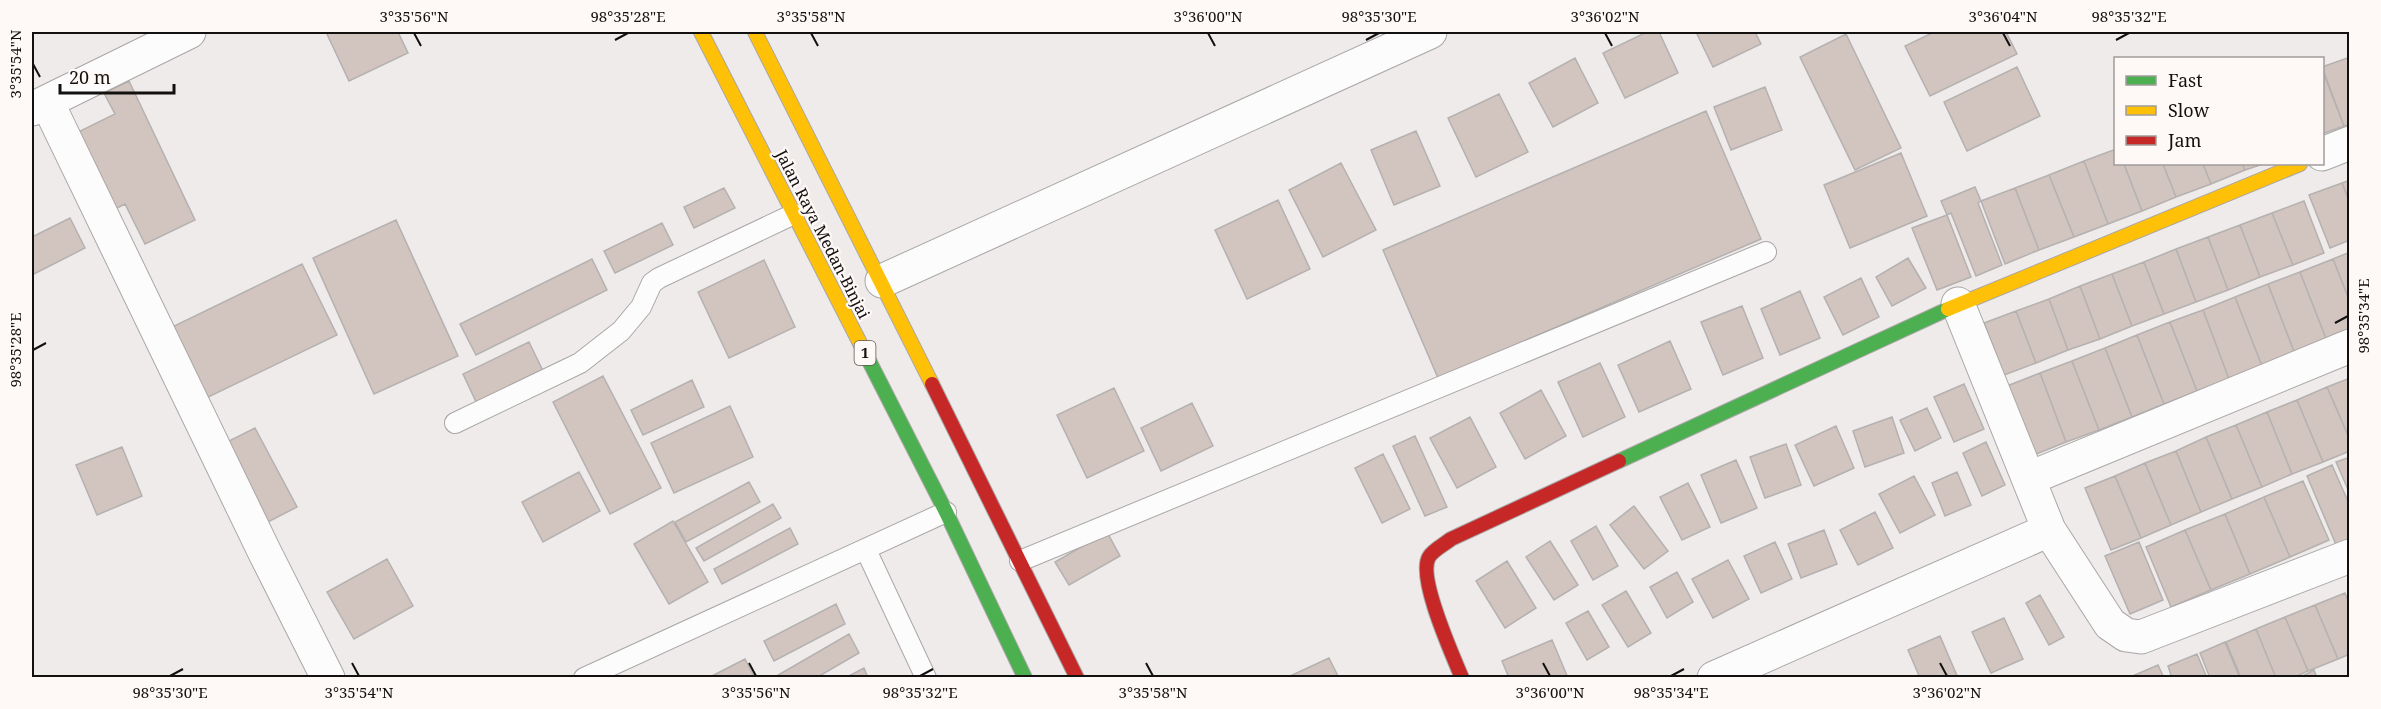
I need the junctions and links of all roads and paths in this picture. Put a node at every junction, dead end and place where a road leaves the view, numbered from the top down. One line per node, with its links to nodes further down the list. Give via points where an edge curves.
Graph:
1 (189, 32): 5 (street)
2 (701, 32): 9 (main road, Jalan Raya Medan-Binjai / 1)
3 (755, 32): 11 (main road, Jalan Raya Medan-Binjai)
4 (1430, 32): 11 (street)
5 (39, 105): 22 (street)
6 (2349, 143): 7 (street)
7 (2324, 153)
8 (2298, 165): 12 (main road)
9 (794, 214): 14 (lane, via 659,278 621,331 580,363); 16 (main road, Jalan Raya Medan-Binjai / 1)
10 (1766, 252): 20 (lane)
11 (882, 281): 20 (main road, Jalan Raya Medan-Binjai)
12 (1958, 304): 15 (street); 26 (main road, via 1451,538 1430,557 1425,574)
13 (2349, 346): 15 (street)
14 (456, 423)
15 (2030, 478): 17 (street)
16 (946, 512): 18 (lane); 24 (main road, Jalan Raya Medan-Binjai / 1)
17 (2049, 530): 19 (street, via 2110,624 2126,635 2141,637); 27 (street)
18 (866, 550): 21 (lane); 23 (lane)
19 (2349, 556)
20 (1020, 561): 25 (main road, Jalan Raya Medan-Binjai)
21 (597, 674)
22 (328, 678)
23 (927, 678)
24 (1025, 678)
25 (1077, 678)
26 (1462, 678)
27 (1714, 678)

